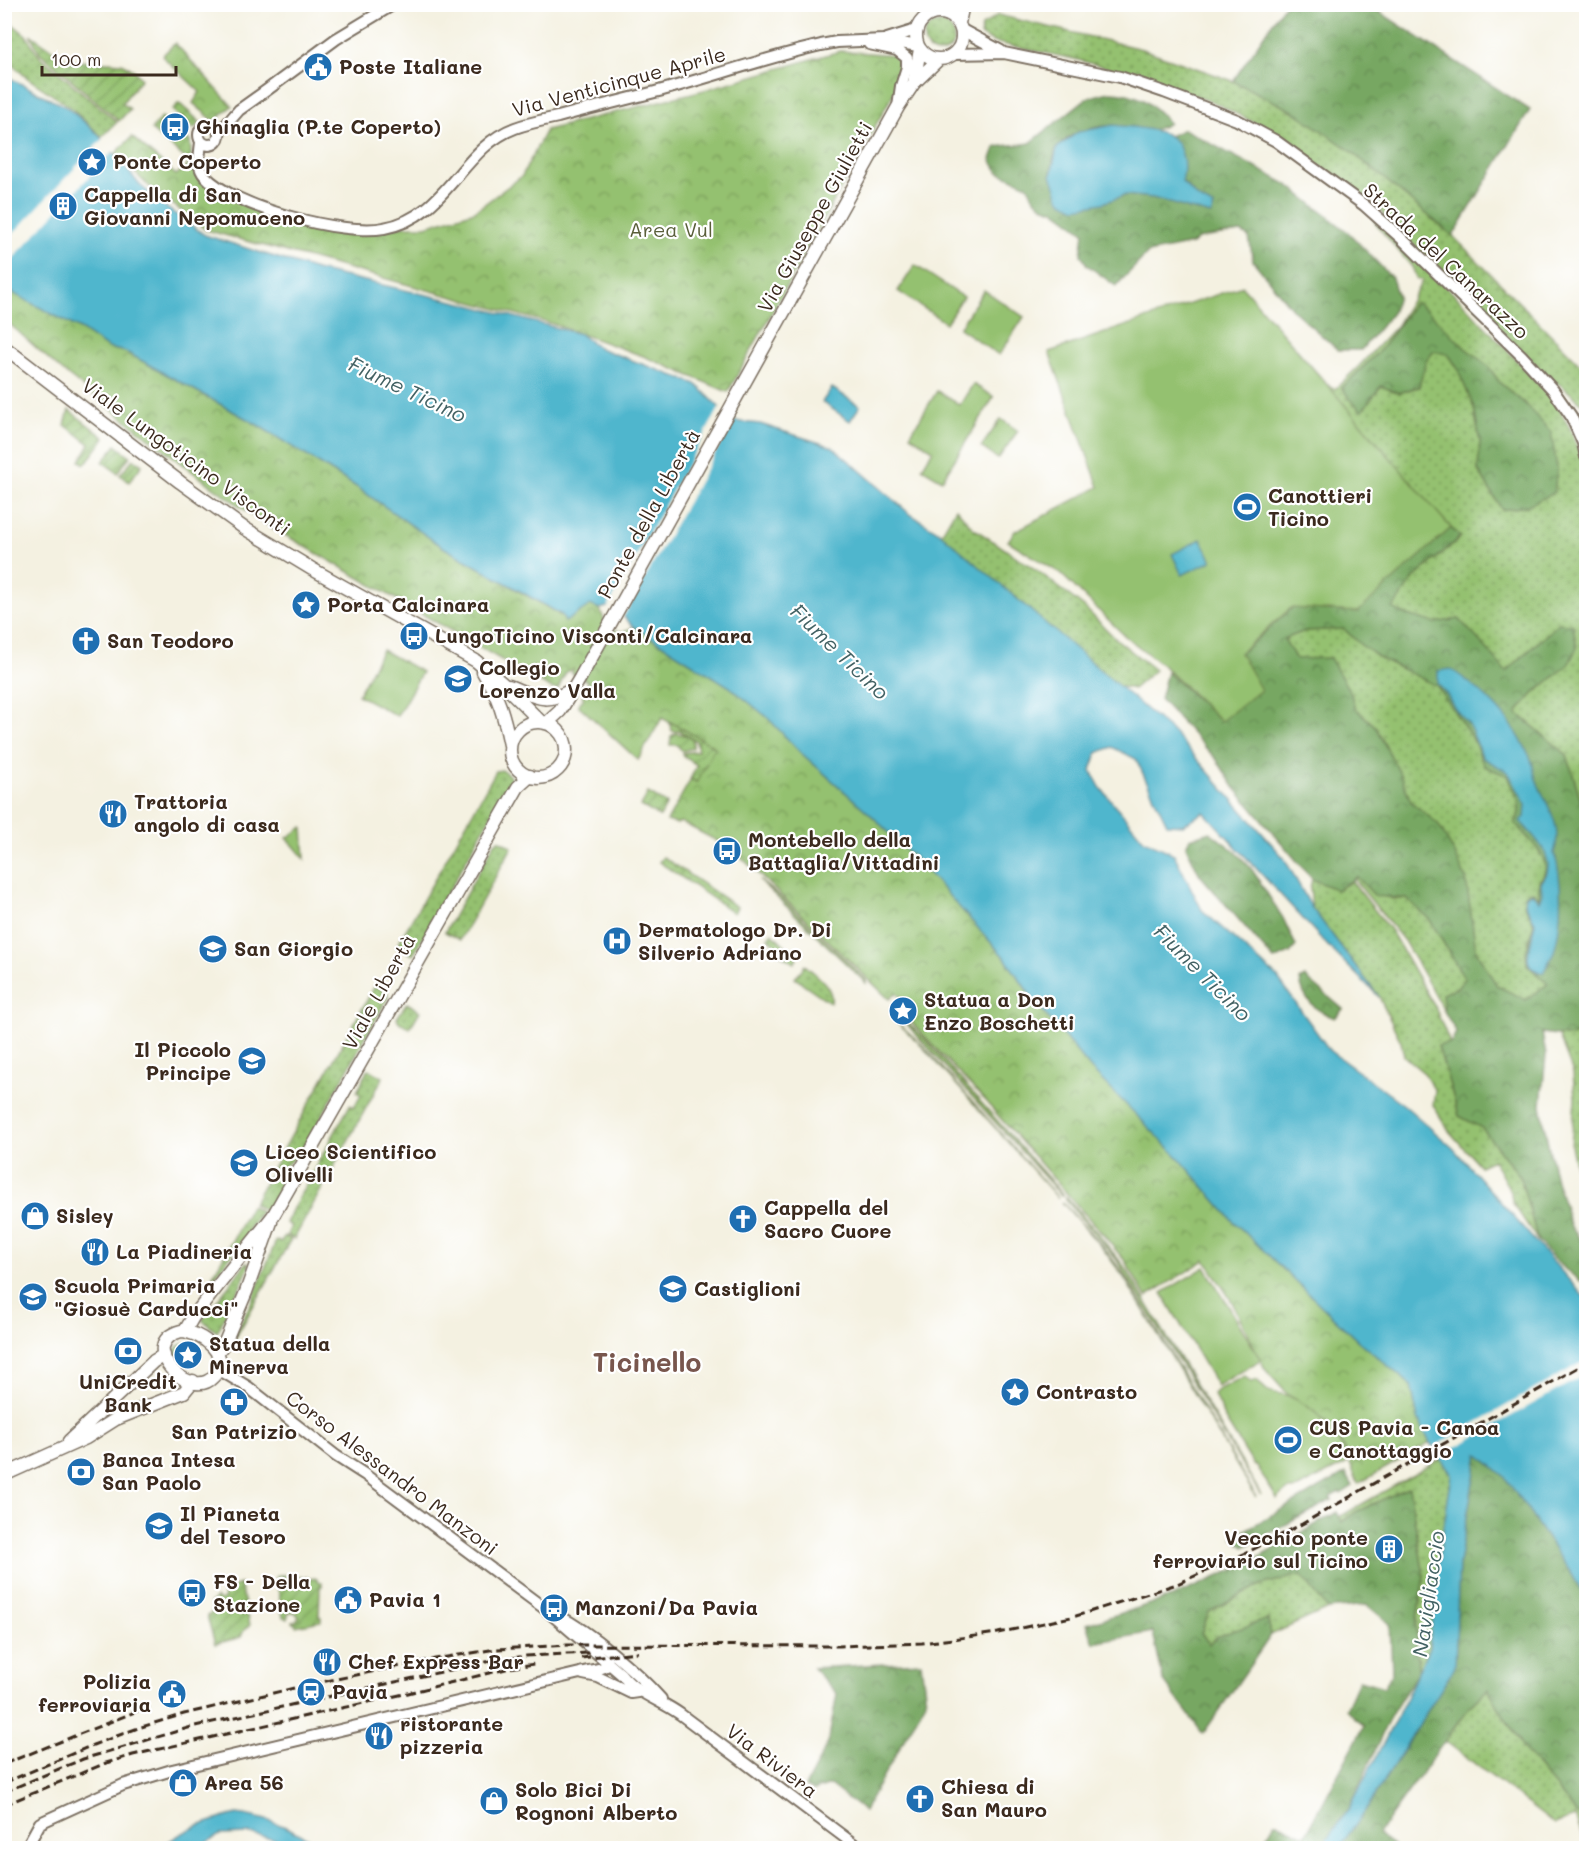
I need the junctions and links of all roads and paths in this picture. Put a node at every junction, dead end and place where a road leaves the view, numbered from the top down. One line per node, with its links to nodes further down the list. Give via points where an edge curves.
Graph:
1 (394, 4): 14 (street, via 336,39)
2 (963, 4): 4 (main road)
3 (945, 9): 4 (main road); 5 (main road, via 926,17)
4 (961, 27): 9 (street, Strada del Canarazzo); 10 (main road, via 962,44)
5 (916, 30): 7 (street, Via Venticinque Aprile); 8 (main road)
6 (854, 40): 7 (street, Via Venticinque Aprile); 13 (street, via 904,54 908,63); 15 (street, Via Venticinque Aprile, via 801,50 515,128 485,146 434,204 400,225 383,229 326,225 260,207 221,189 198,165)
7 (884, 40): 8 (street, Via Venticinque Aprile)
8 (919, 48): 11 (main road, via 928,57); 12 (main road, Via Giuseppe Giulietti)
9 (1004, 53): 10 (street, Strada del Canarazzo); 18 (street, Strada del Canarazzo, via 1120,77 1238,120 1285,147 1364,205 1522,356 1571,416)
10 (954, 54): 11 (main road)
11 (939, 59): 12 (main road, Via Giuseppe Giulietti)
12 (914, 83): 13 (main road, Via Giuseppe Giulietti)
13 (898, 107): 17 (main road, Via Giuseppe Giulietti)
14 (216, 129): 15 (street, via 218,142); 15 (street, via 207,125 202,128 199,134)
15 (205, 144)
16 (4, 347): 19 (main road, Viale Lungoticino Visconti, via 244,528)
17 (752, 370): 20 (main road, Ponte della Libertà)
18 (1587, 457)
19 (476, 661): 21 (main road, Viale Lungoticino Visconti); 23 (main road, Viale Lungoticino Visconti, via 495,690)
20 (577, 682): 21 (main road, via 558,698 547,699); 22 (main road)
21 (502, 683): 22 (main road, Viale Lungoticino Visconti)
22 (548, 724): 23 (main road, via 528,723 518,730); 24 (main road, via 566,745 563,764 549,776)
23 (510, 747): 24 (main road, via 512,760)
24 (525, 773): 25 (main road, Viale Libertà)
25 (273, 1216): 26 (main road, Viale Libertà); 27 (main road, Viale Libertà, via 246,1292)
26 (185, 1331): 27 (main road, via 202,1336); 28 (main road, via 169,1337)
27 (217, 1353): 29 (main road)
28 (164, 1355): 30 (main road, via 174,1373); 31 (main road)
29 (218, 1369): 30 (main road, via 208,1381); 33 (street, Corso Alessandro Manzoni, via 248,1387)
30 (193, 1382): 31 (main road, via 184,1392 116,1419)
31 (63, 1447): 32 (main road)
32 (4, 1475)
33 (544, 1608): 34 (street, Corso Alessandro Manzoni); 35 (street, Corso Alessandro Manzoni, via 568,1621)
34 (603, 1669): 35 (street, Via Riviera); 36 (street, Via Riviera, via 631,1693); 37 (street, via 172,1770 123,1785 40,1823)
35 (624, 1670): 36 (street, Via Riviera, via 630,1686)
36 (643, 1684): 38 (street, Via Riviera)
37 (29, 1848)
38 (859, 1848)

